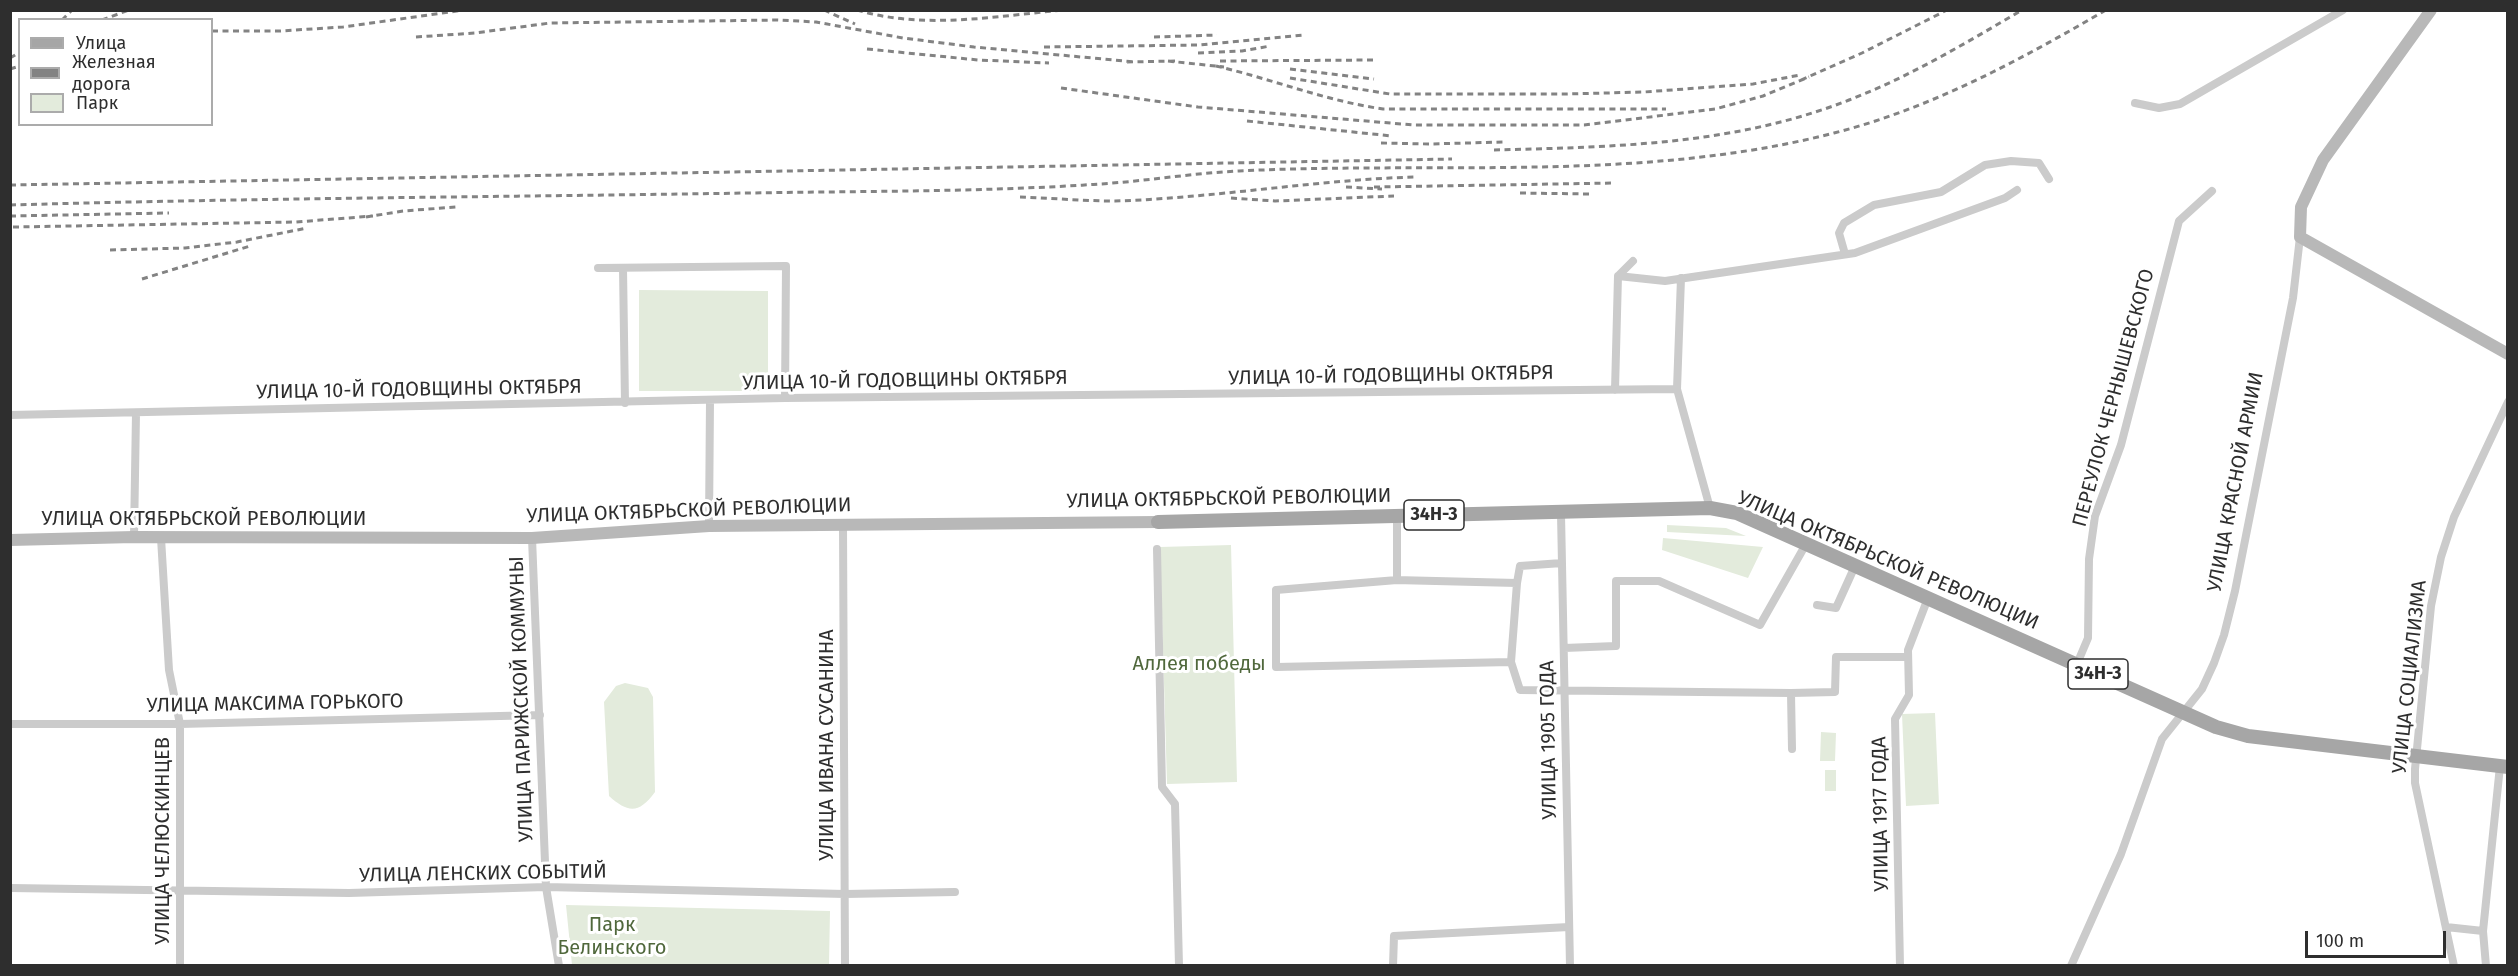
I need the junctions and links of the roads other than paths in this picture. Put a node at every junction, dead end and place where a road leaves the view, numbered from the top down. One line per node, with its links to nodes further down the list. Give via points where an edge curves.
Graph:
1 (2343, 10): 3 (street, via 2180,104 2159,108)
2 (2431, 10): 7 (street, УЛИЦА КРАСНОЙ АРМИИ, via 2323,160 2301,207)
3 (2135, 103)
4 (2049, 179): 8 (street, via 2039,163 1994,163 1941,192 1874,205 1844,223 1839,233)
5 (2017, 190): 8 (street, via 1994,202)
6 (2212, 191): 44 (street, ПЕРЕУЛОК ЧЕРНЫШЕВСКОГО, via 2179,221 2121,445 2096,516 2089,559 2088,638)
7 (2300, 237): 14 (street); 47 (street, УЛИЦА КРАСНОЙ АРМИИ, via 2293,298 2235,591 2214,663 2202,688)
8 (1845, 254): 13 (street)
9 (1633, 261): 12 (street)
10 (598, 268): 11 (street)
11 (623, 268): 17 (street, via 786,266); 20 (street)
12 (1618, 276): 13 (street); 16 (street)
13 (1681, 279): 15 (street)
14 (2508, 354)
15 (1677, 389): 16 (street, УЛИЦА 10-Й ГОДОВЩИНЫ ОКТЯБРЯ); 23 (street)
16 (1615, 390): 17 (street, УЛИЦА 10-Й ГОДОВЩИНЫ ОКТЯБРЯ)
17 (785, 398): 18 (street, УЛИЦА 10-Й ГОДОВЩИНЫ ОКТЯБРЯ)
18 (710, 400): 20 (street, УЛИЦА 10-Й ГОДОВЩИНЫ ОКТЯБРЯ); 28 (street)
19 (2508, 402): 52 (street, УЛИЦА СОЦИАЛИЗМА, via 2454,517 2441,557 2431,606)
20 (625, 403): 21 (street, УЛИЦА 10-Й ГОДОВЩИНЫ ОКТЯБРЯ)
21 (136, 413): 22 (street, УЛИЦА 10-Й ГОДОВЩИНЫ ОКТЯБРЯ); 29 (street)
22 (10, 415)
23 (1710, 508): 24 (main road, УЛИЦА ОКТЯБРЬСКОЙ РЕВОЛЮЦИИ / 34Н-3); 33 (main road, УЛИЦА ОКТЯБРЬСКОЙ РЕВОЛЮЦИИ / 34Н-3, via 1737,513)
24 (1561, 513): 25 (main road, УЛИЦА ОКТЯБРЬСКОЙ РЕВОЛЮЦИИ / 34Н-3); 35 (street, УЛИЦА 1905 ГОДА)
25 (1397, 516): 26 (main road, УЛИЦА ОКТЯБРЬСКОЙ РЕВОЛЮЦИИ / 34Н-3); 37 (street)
26 (1158, 522): 27 (street, УЛИЦА ОКТЯБРЬСКОЙ РЕВОЛЮЦИИ / 34Н-3)
27 (843, 524): 28 (street, УЛИЦА ОКТЯБРЬСКОЙ РЕВОЛЮЦИИ / 34Н-3); 58 (street, УЛИЦА ИВАНА СУСАНИНА)
28 (709, 526): 31 (street, УЛИЦА ОКТЯБРЬСКОЙ РЕВОЛЮЦИИ / 34Н-3)
29 (134, 537): 30 (street, УЛИЦА ОКТЯБРЬСКОЙ РЕВОЛЮЦИИ / 34Н-3); 32 (street, УЛИЦА ОКТЯБРЬСКОЙ РЕВОЛЮЦИИ / 34Н-3)
30 (161, 538): 31 (street, УЛИЦА ОКТЯБРЬСКОЙ РЕВОЛЮЦИИ / 34Н-3); 50 (street, УЛИЦА ЧЕЛЮСКИНЦЕВ, via 169,670)
31 (532, 538): 48 (street, УЛИЦА ПАРИЖСКОЙ КОММУНЫ)
32 (10, 540)
33 (1806, 544): 36 (main road, УЛИЦА ОКТЯБРЬСКОЙ РЕВОЛЮЦИИ / 34Н-3); 41 (street, via 1760,625 1659,581 1616,581 1616,646)
34 (1157, 549): 65 (street, via 1162,787 1176,804)
35 (1562, 563): 38 (street, via 1520,566); 41 (street, УЛИЦА 1905 ГОДА)
36 (1855, 566): 39 (main road, УЛИЦА ОКТЯБРЬСКОЙ РЕВОЛЮЦИИ / 34Н-3); 40 (street, via 1836,608)
37 (1395, 580): 38 (street); 43 (street, via 1276,590 1276,667)
38 (1517, 583): 43 (street)
39 (1928, 598): 42 (street, УЛИЦА 1917 ГОДА); 44 (main road, УЛИЦА ОКТЯБРЬСКОЙ РЕВОЛЮЦИИ / 34Н-3)
40 (1817, 605)
41 (1564, 648): 45 (street, УЛИЦА 1905 ГОДА)
42 (1908, 657): 46 (street, via 1836,657 1836,692); 68 (street, УЛИЦА 1917 ГОДА, via 1909,696 1895,719)
43 (1511, 662): 45 (street, via 1520,690)
44 (2077, 664): 47 (main road, УЛИЦА ОКТЯБРЬСКОЙ РЕВОЛЮЦИИ / 34Н-3)
45 (1565, 691): 46 (street); 59 (street, УЛИЦА 1905 ГОДА)
46 (1791, 693): 51 (street)
47 (2182, 712): 52 (main road, УЛИЦА ОКТЯБРЬСКОЙ РЕВОЛЮЦИИ / 34Н-3, via 2216,728 2248,735); 69 (street, УЛИЦА КРАСНОЙ АРМИИ, via 2162,739 2123,849)
48 (540, 715): 50 (street, УЛИЦА МАКСИМА ГОРЬКОГО); 54 (street, УЛИЦА ПАРИЖСКОЙ КОММУНЫ)
49 (10, 724): 50 (street, УЛИЦА МАКСИМА ГОРЬКОГО)
50 (180, 724): 56 (street, УЛИЦА ЧЕЛЮСКИНЦЕВ)
51 (1792, 749)
52 (2417, 755): 53 (main road, УЛИЦА ОКТЯБРЬСКОЙ РЕВОЛЮЦИИ / 34Н-3); 60 (street, УЛИЦА СОЦИАЛИЗМА, via 2415,783)
53 (2504, 766): 61 (street)
54 (546, 887): 56 (street, УЛИЦА ЛЕНСКИХ СОБЫТИЙ, via 349,893); 58 (street, УЛИЦА ЛЕНСКИХ СОБЫТИЙ); 63 (street, УЛИЦА ПАРИЖСКОЙ КОММУНЫ)
55 (10, 888): 56 (street, УЛИЦА ЛЕНСКИХ СОБЫТИЙ)
56 (179, 889): 62 (street, УЛИЦА ЧЕЛЮСКИНЦЕВ)
57 (955, 892): 58 (street, УЛИЦА ЛЕНСКИХ СОБЫТИЙ)
58 (845, 894): 64 (street, УЛИЦА ИВАНА СУСАНИНА)
59 (1569, 927): 66 (street, via 1394,936); 67 (street, УЛИЦА 1905 ГОДА)
60 (2446, 927): 61 (street); 70 (street, УЛИЦА СОЦИАЛИЗМА)
61 (2483, 931): 71 (street)
62 (180, 966)
63 (559, 966)
64 (845, 966)
65 (1179, 966)
66 (1393, 966)
67 (1570, 966)
68 (1900, 966)
69 (2071, 966)
70 (2454, 966)
71 (2486, 966)

